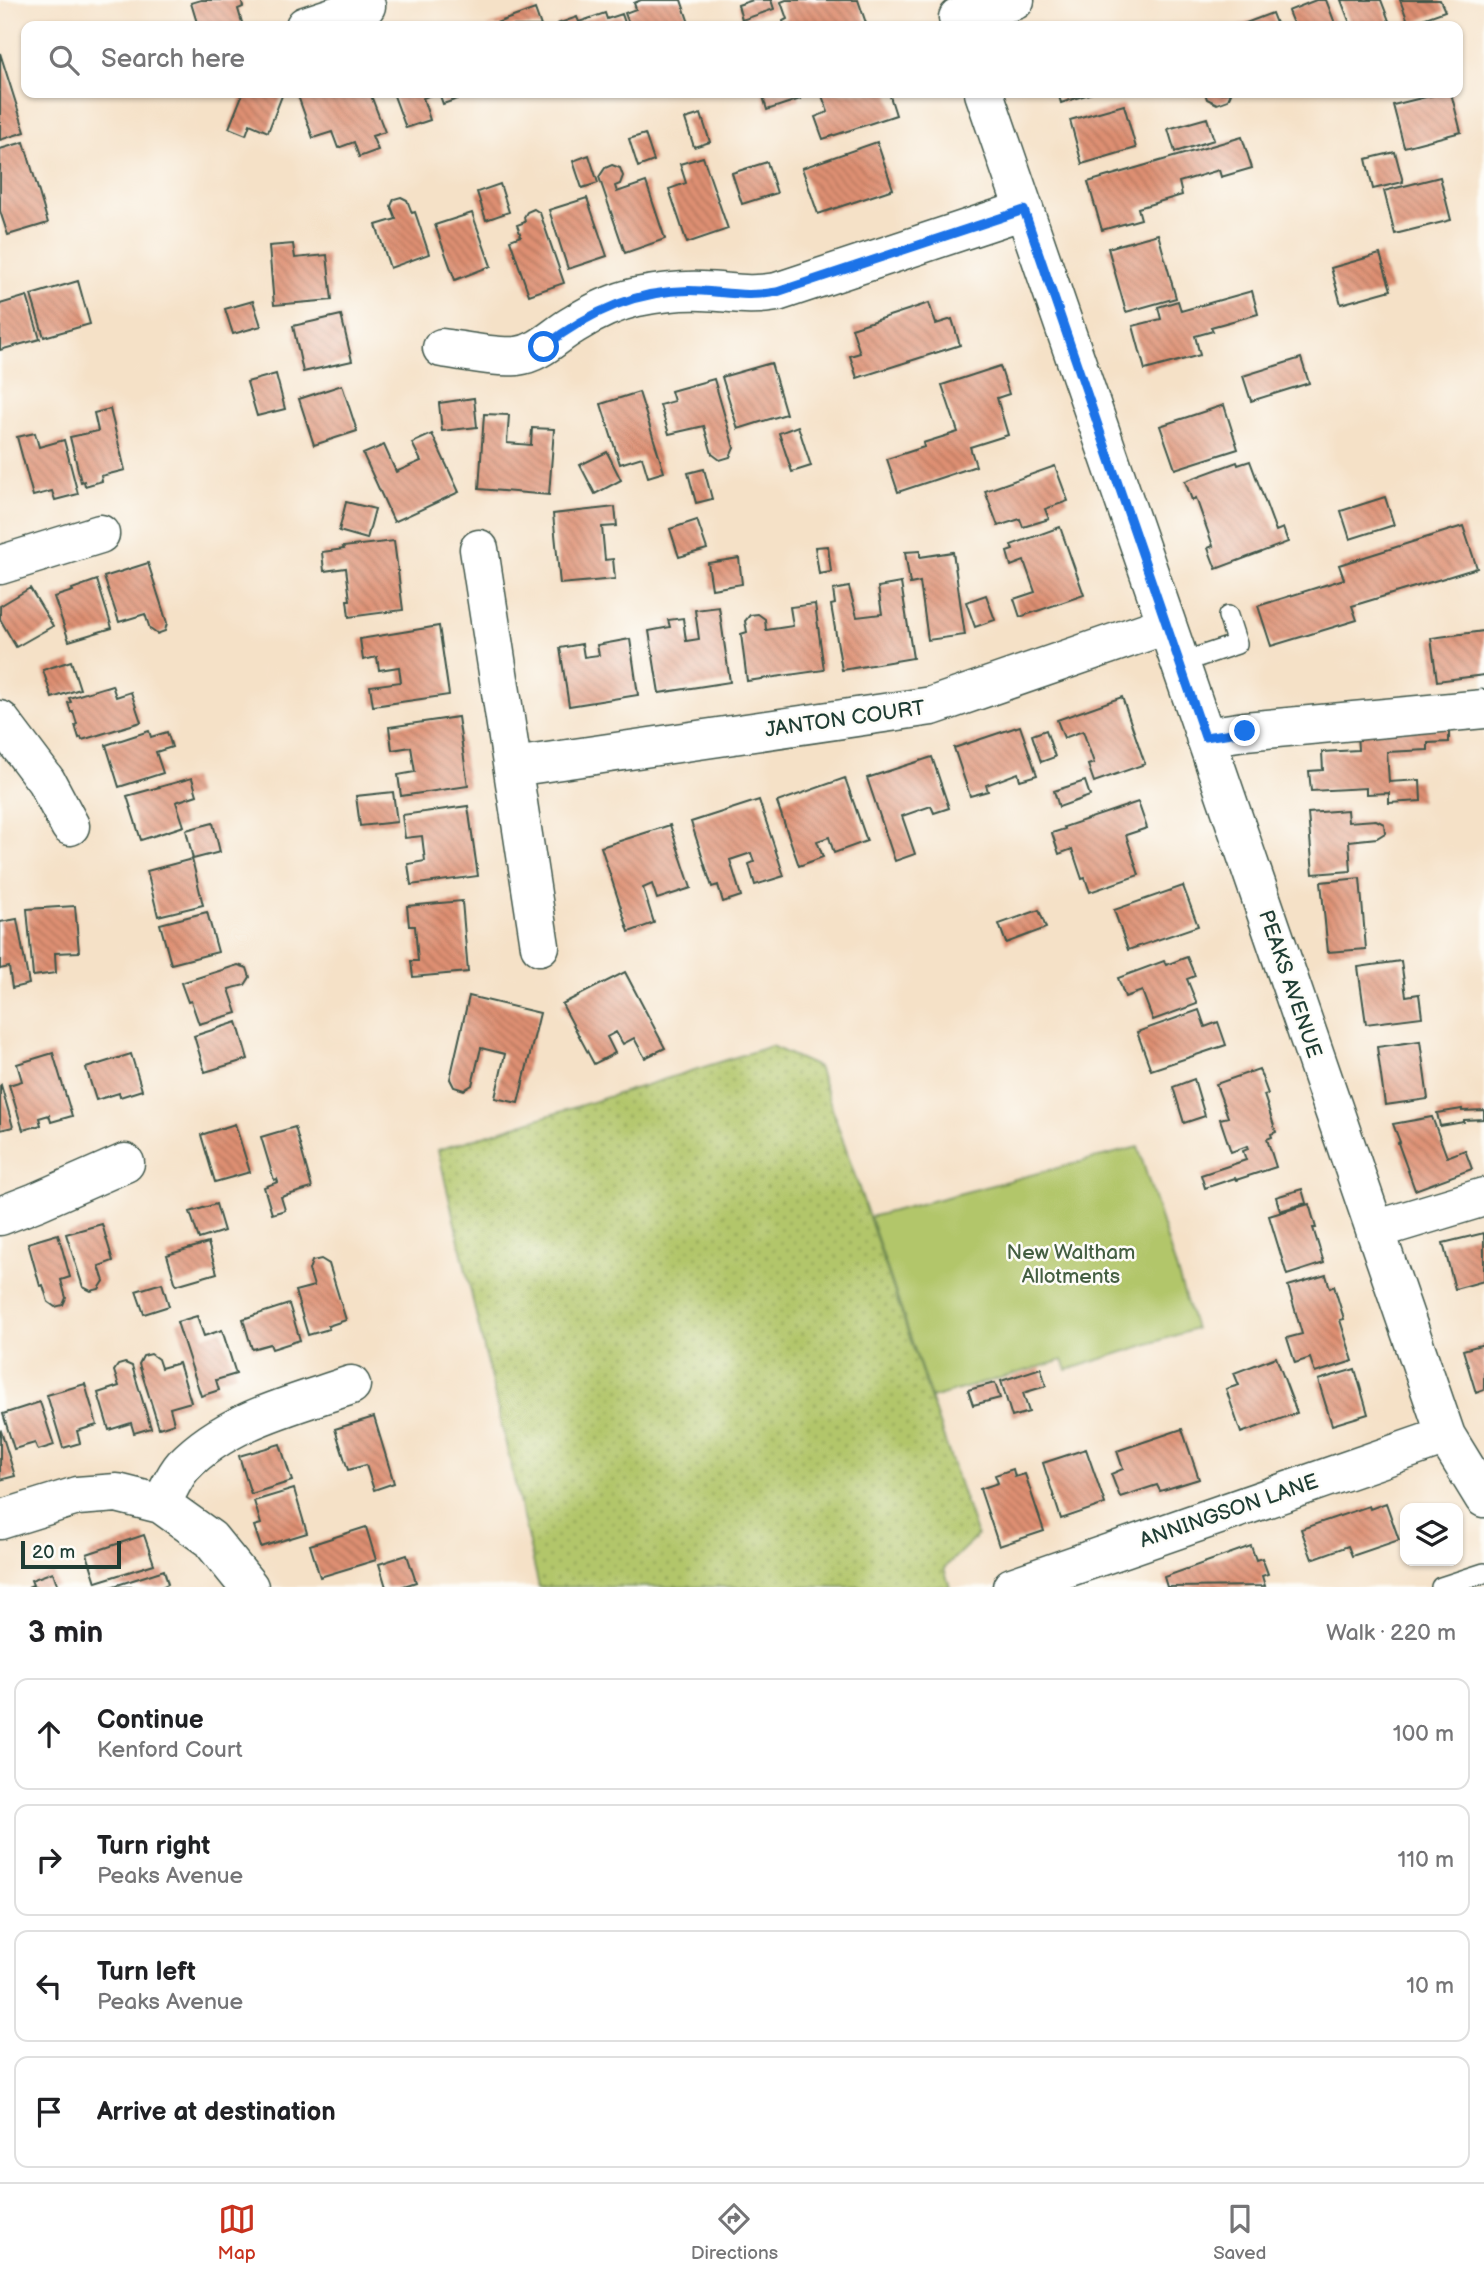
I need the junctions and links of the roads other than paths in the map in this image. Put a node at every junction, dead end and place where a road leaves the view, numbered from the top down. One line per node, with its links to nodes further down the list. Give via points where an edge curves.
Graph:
1 (1015, 0): 3 (street)
2 (371, 2): 4 (street)
3 (957, 15)
4 (319, 21)
5 (986, 98): 6 (street, PEAKS AVENUE)
6 (1024, 210): 7 (street, via 777,292 667,292 634,298 571,326 544,347 517,356); 12 (street, PEAKS AVENUE)
7 (442, 348)
8 (100, 534): 10 (street)
9 (479, 549): 17 (street)
10 (0, 565)
11 (1228, 616): 13 (lane, via 1237,644)
12 (1166, 625): 13 (street, PEAKS AVENUE); 17 (street, JANTON COURT, via 932,706)
13 (1180, 663): 16 (street, PEAKS AVENUE)
14 (1484, 709): 16 (street)
15 (0, 720): 18 (street, via 46,781)
16 (1205, 737): 23 (street, PEAKS AVENUE)
17 (513, 767): 19 (street)
18 (69, 826)
19 (540, 946)
20 (125, 1163): 22 (street)
21 (1484, 1197): 23 (street)
22 (0, 1216)
23 (1375, 1230): 25 (street, PEAKS AVENUE)
24 (351, 1385): 27 (street, via 256,1418 220,1436 181,1468)
25 (1446, 1436): 26 (street, PEAKS AVENUE); 31 (street, ANNINGSON LANE)
26 (1484, 1498)
27 (161, 1504): 28 (street, via 117,1493 78,1496); 30 (street, via 210,1539)
28 (0, 1520)
29 (1484, 1573): 32 (lane)
30 (249, 1587)
31 (1012, 1587)
32 (1441, 1587)

